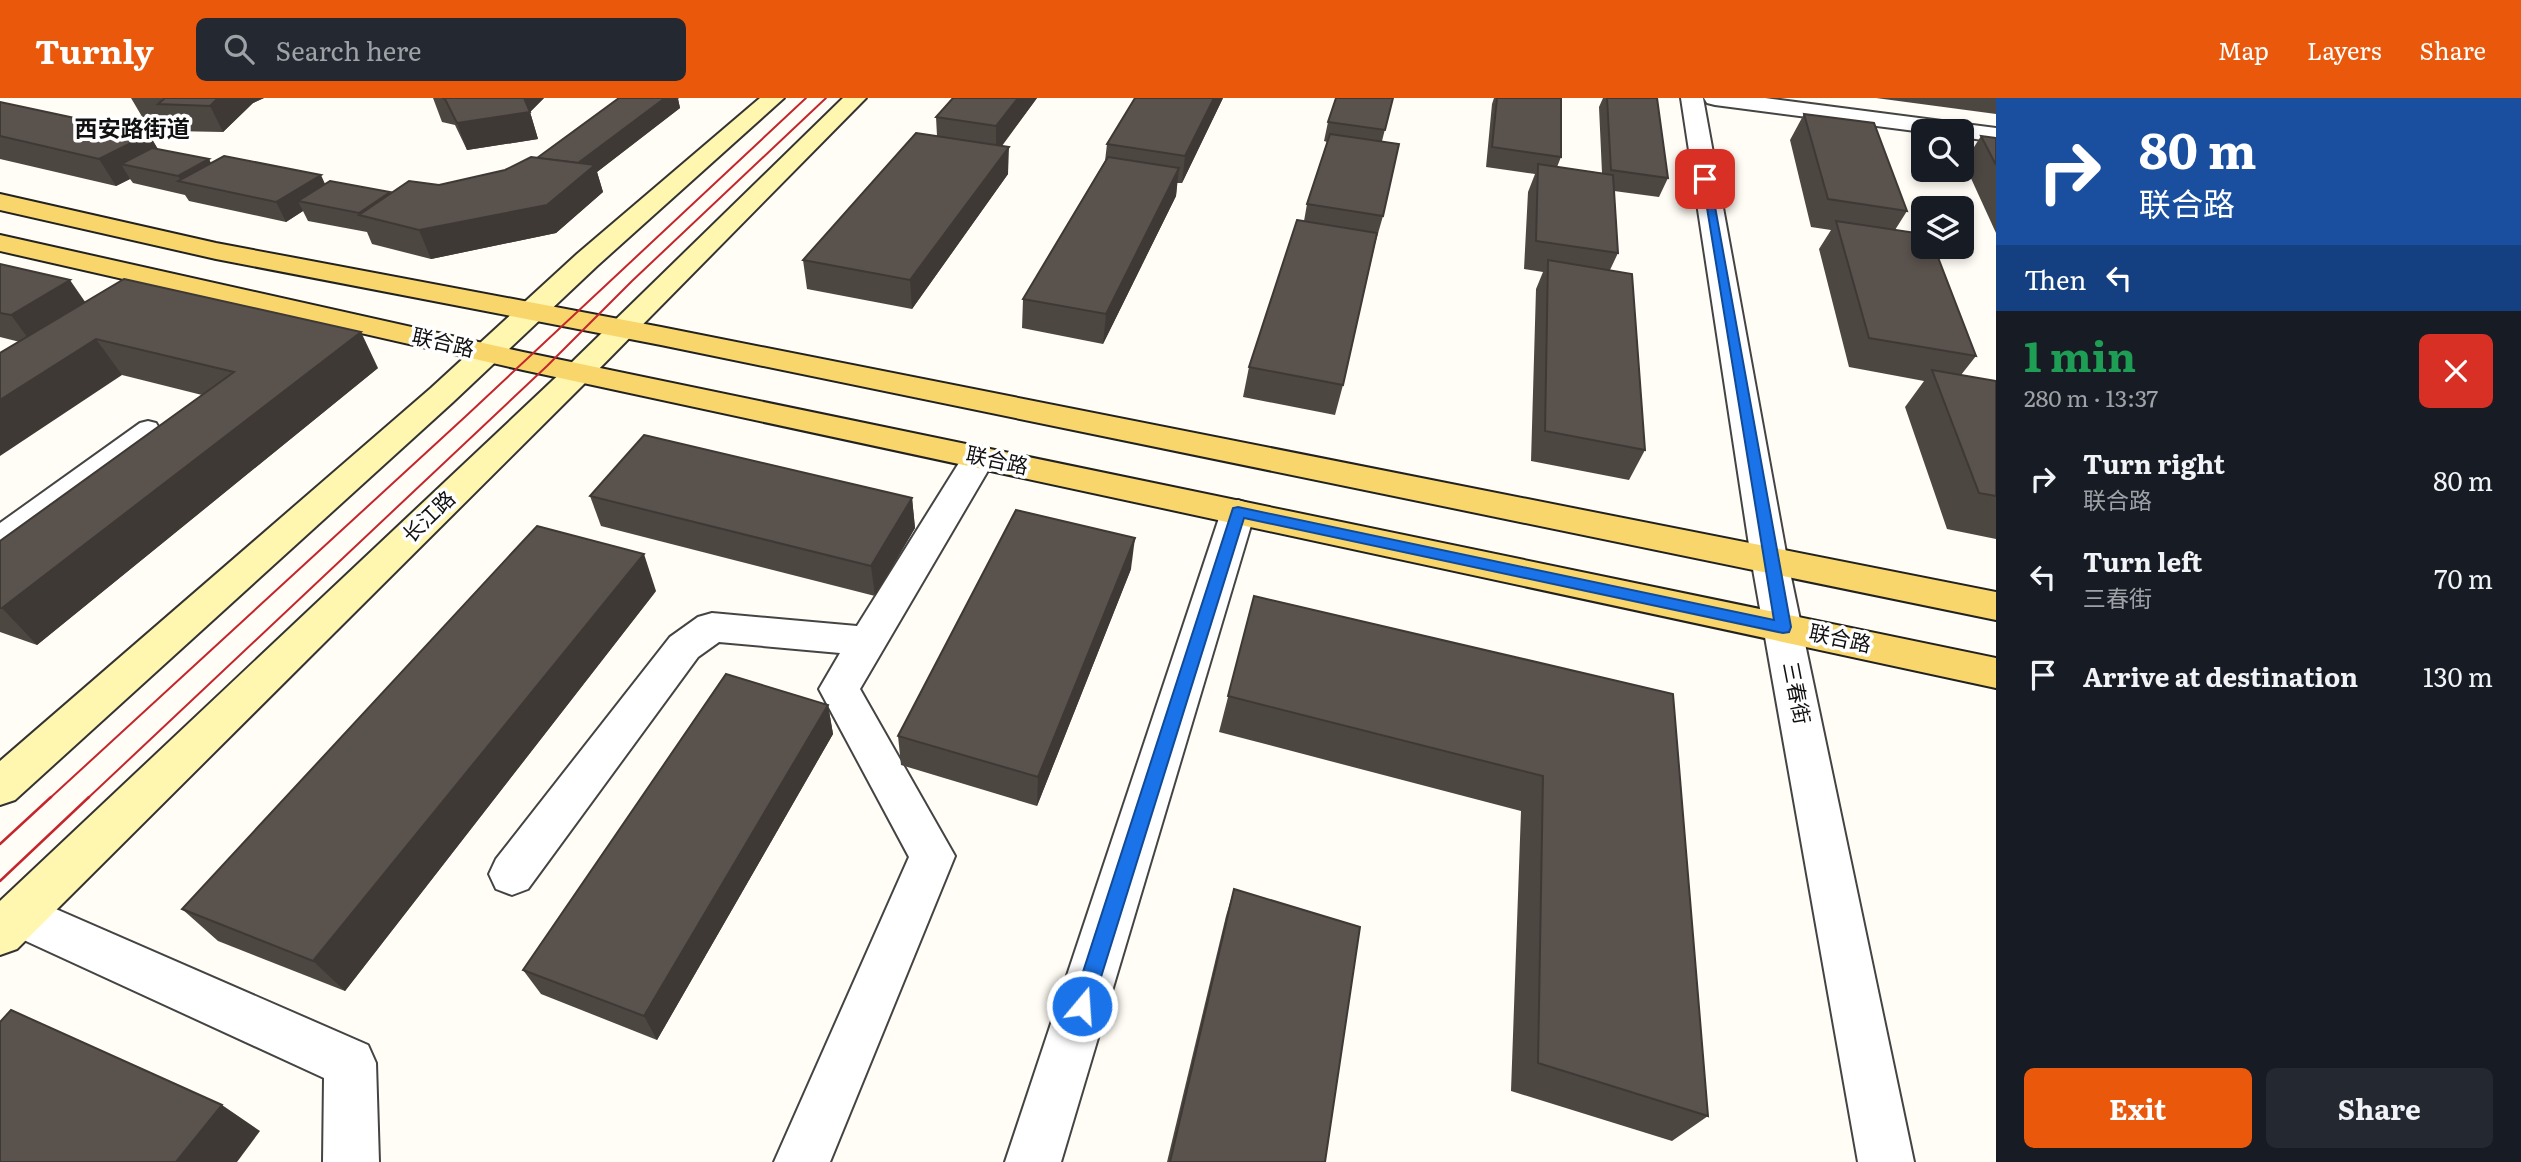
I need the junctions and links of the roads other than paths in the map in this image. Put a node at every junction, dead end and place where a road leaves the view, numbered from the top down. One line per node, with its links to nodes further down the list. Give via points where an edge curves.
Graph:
1 (773, 98): 10 (main road)
2 (855, 98): 11 (main road, 长江路)
3 (1692, 98): 18 (street, 三春街)
4 (1715, 98): 5 (street)
5 (1996, 135)
6 (0, 202): 10 (main road, via 216,251)
7 (0, 243): 8 (main road, 联合路)
8 (170, 281): 9 (street); 12 (main road, 联合路)
9 (136, 303)
10 (532, 311): 11 (main road); 12 (main road)
11 (623, 328): 13 (main road, 长江路); 18 (main road)
12 (487, 353): 13 (main road, 联合路); 23 (main road)
13 (579, 372): 15 (main road, 联合路); 25 (main road, 长江路)
14 (148, 428): 17 (lane)
15 (979, 457): 16 (main road, 联合路); 21 (street)
16 (1238, 512): 20 (main road, 联合路); 28 (street)
17 (0, 535)
18 (1769, 558): 19 (main road); 20 (street, 三春街)
19 (1996, 606)
20 (1783, 627): 22 (main road, 联合路); 29 (street, 三春街)
21 (868, 641): 24 (street, via 712,627 684,647); 27 (street, via 839,689 932,856)
22 (1996, 673)
23 (0, 787)
24 (512, 874)
25 (9, 924): 26 (street, via 350,1063)
26 (351, 1162)
27 (802, 1162)
28 (1033, 1162)
29 (1886, 1162)

